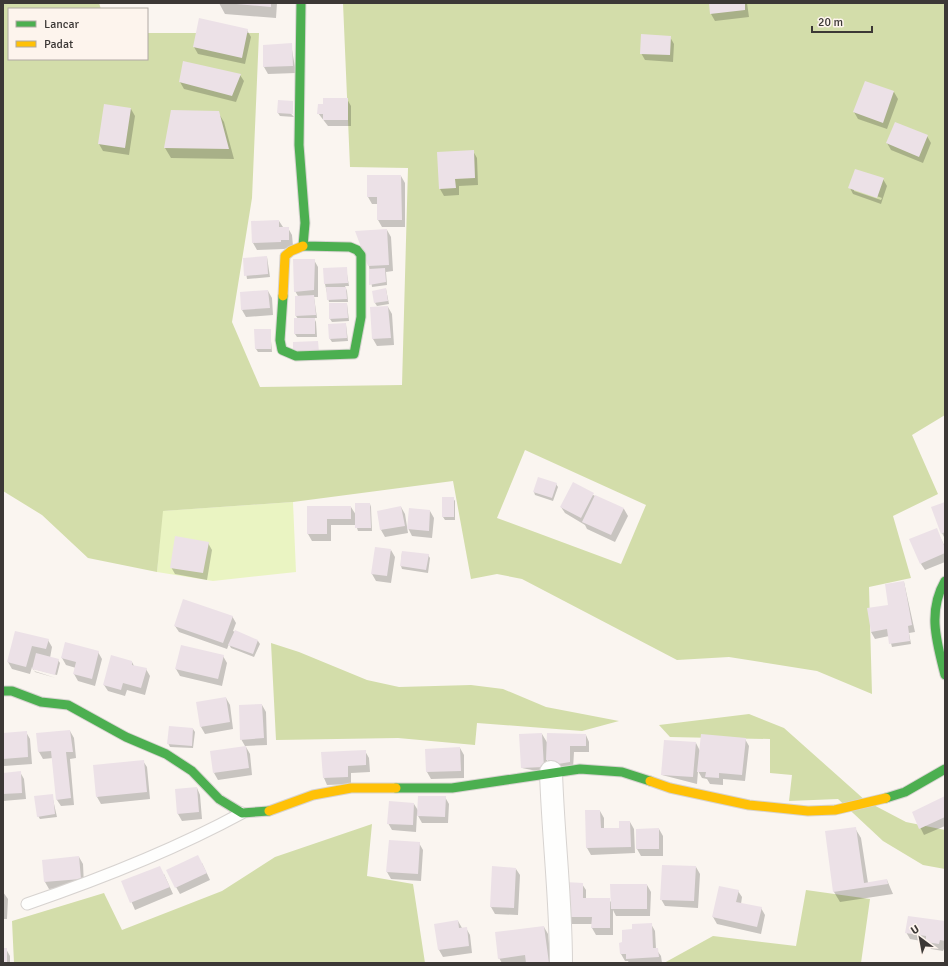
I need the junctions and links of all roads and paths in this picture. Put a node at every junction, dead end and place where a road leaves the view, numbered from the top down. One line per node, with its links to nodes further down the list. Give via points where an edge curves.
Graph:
1 (301, 3): 2 (street, via 298,146 305,222)
2 (303, 246): 2 (street, via 350,247 361,255 360,314 354,354 296,356 282,350 280,340 285,256)
3 (945, 581): 4 (street, via 934,604 935,630)
4 (945, 675)
5 (3, 691): 8 (street, via 12,691 42,702 68,705 126,737 166,754 192,771 219,799)
6 (945, 769): 7 (street, via 905,792 870,803 808,811 742,803 670,788 622,772 580,769)
7 (551, 772): 8 (street, via 452,788 351,788 313,795 269,811); 10 (street, via 560,894)
8 (242, 813): 9 (lane, via 215,828 105,876)
9 (27, 904)
10 (561, 963)

